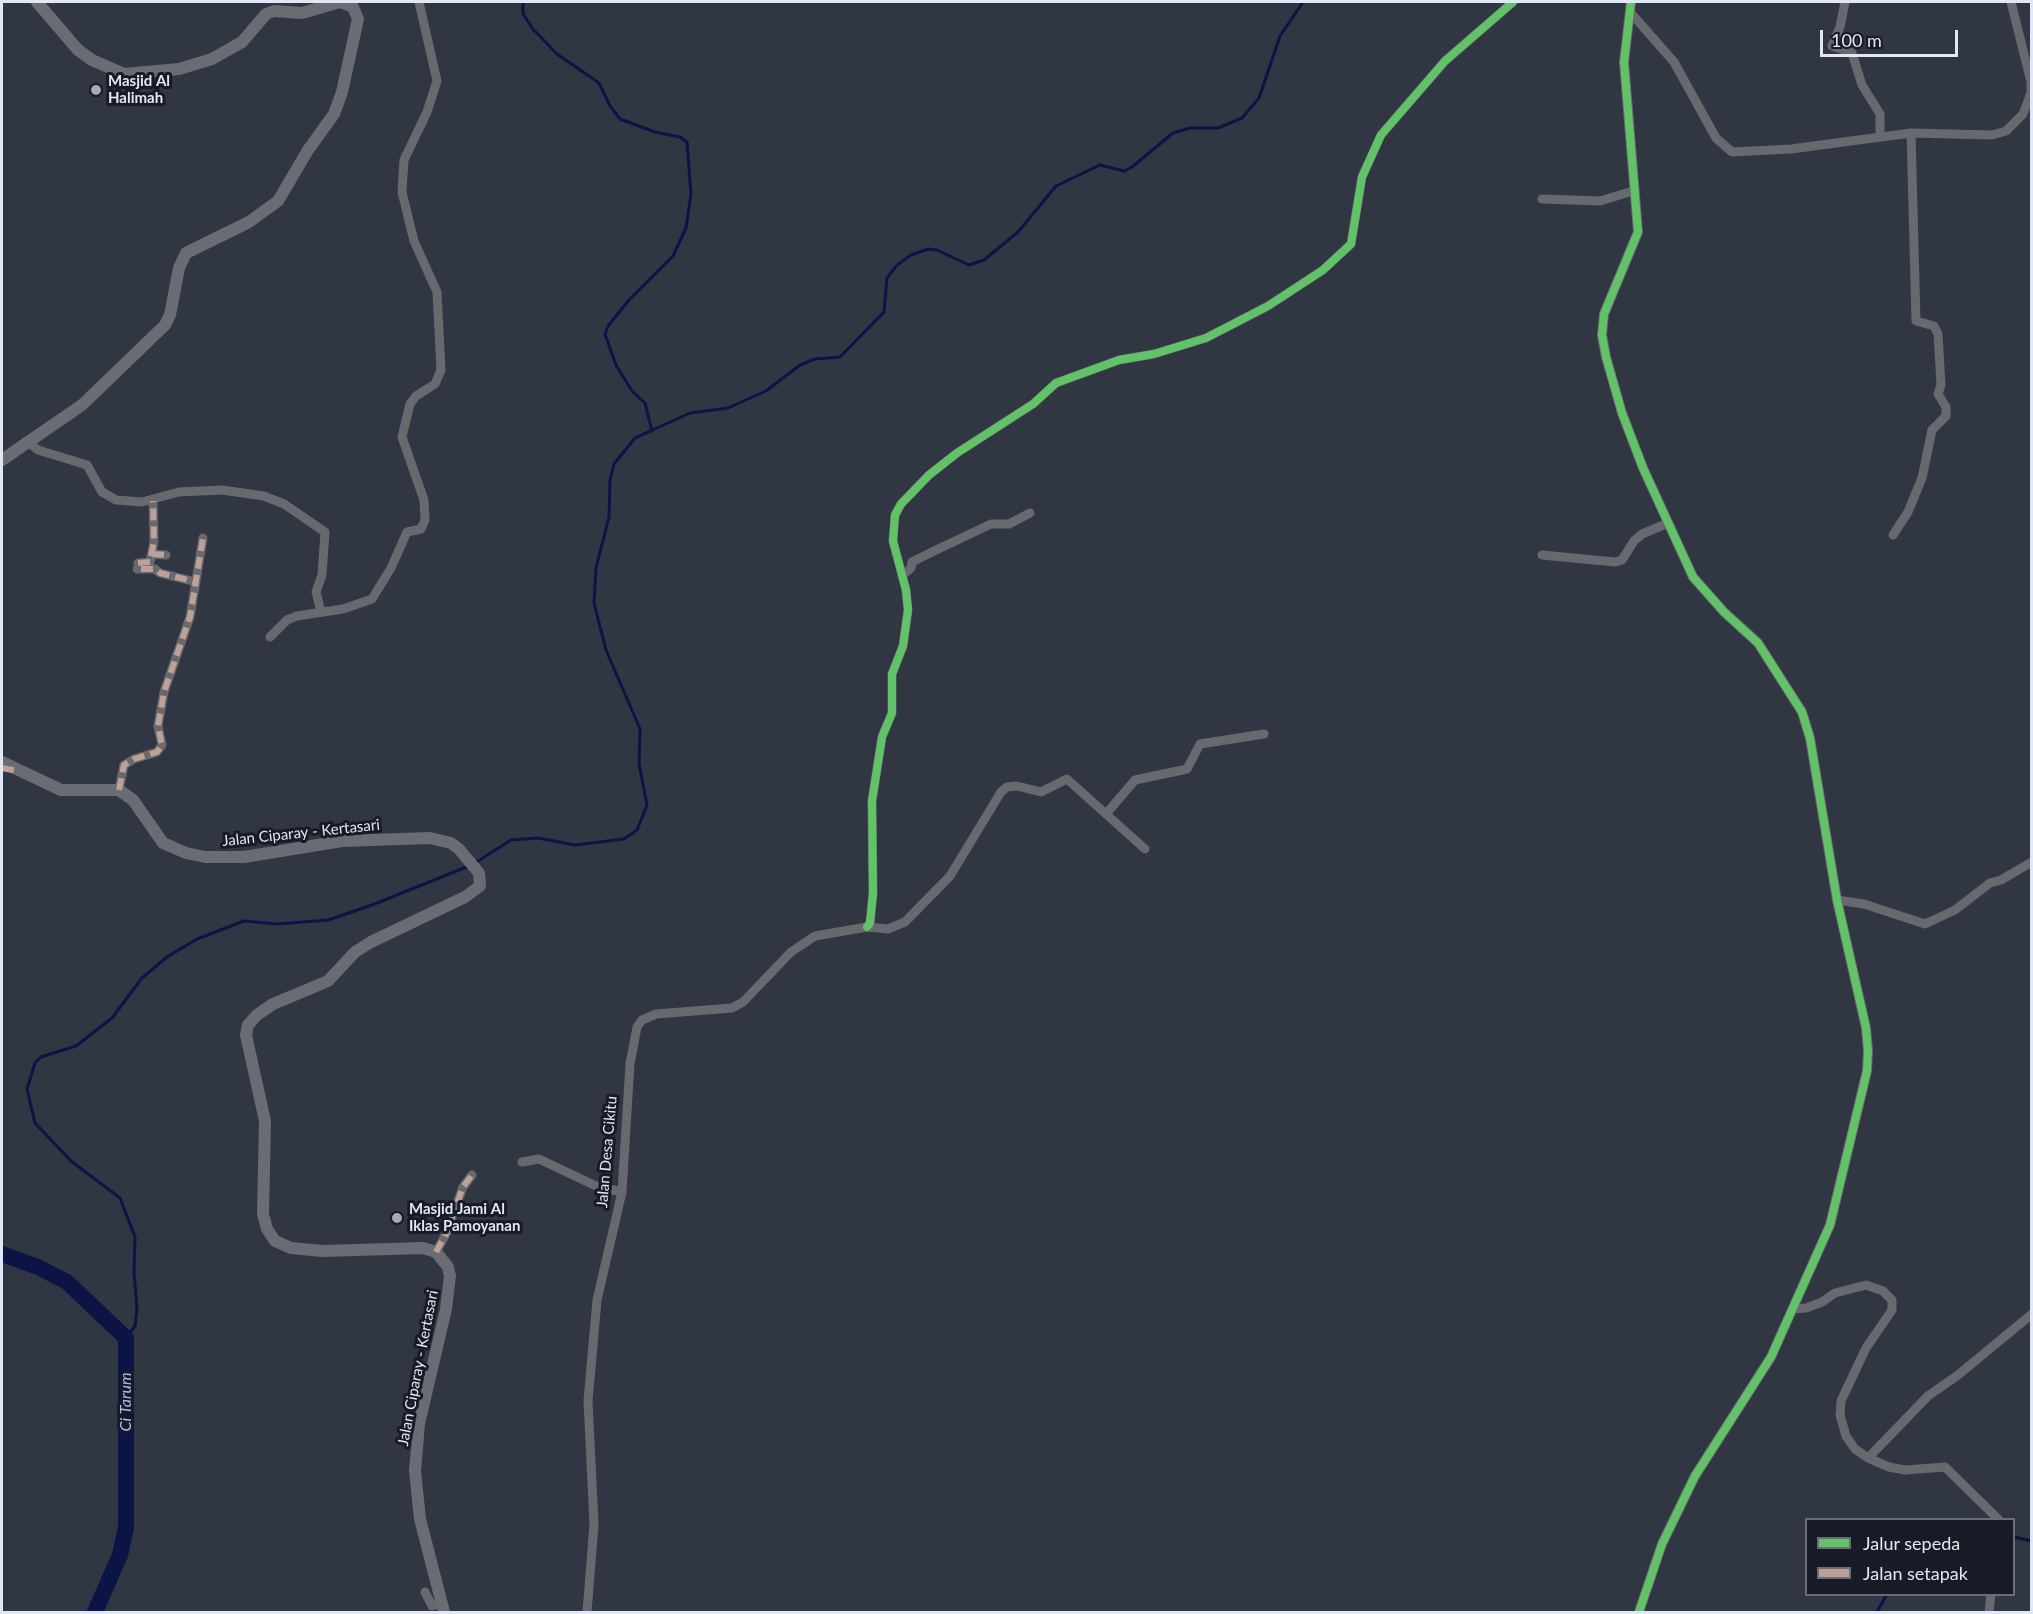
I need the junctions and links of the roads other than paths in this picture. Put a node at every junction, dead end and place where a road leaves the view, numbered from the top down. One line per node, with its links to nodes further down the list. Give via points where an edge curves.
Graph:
1 (37, 2): 11 (main road, via 78,50 124,74 186,68 212,59 242,42 266,14 274,11 302,13 340,2 353,7 358,19 334,114 278,201 263,214 186,254 165,325 101,388)
2 (419, 2): 23 (street, via 437,81 404,160 402,192 414,242 437,292 441,370 435,384 410,404 402,437 424,500 425,520 421,529 407,532 372,599)
3 (1513, 2): 21 (street, via 1445,61 1381,135 1362,177 1351,244 1306,282 1242,320 1206,338 1119,360 1056,383 1033,404 957,453 914,490 895,515 893,541)
4 (1845, 2): 8 (street, via 1832,46 1852,53 1862,85 1880,114)
5 (2012, 2): 7 (street, via 2031,82 2031,93 2015,125 1998,134)
6 (1631, 7): 8 (street, via 1674,62 1716,138 1732,152); 9 (street, via 1624,63)
7 (1911, 133): 8 (street); 16 (street, via 1916,321 1934,326 1938,334 1938,394 1946,407 1946,416 1932,430 1922,477)
8 (1880, 137)
9 (1634, 191): 10 (street, via 1600,201); 15 (street, via 1638,232 1611,292 1602,335 1611,380 1628,431)
10 (1542, 199)
11 (26, 441): 12 (main road); 13 (street, via 38,450 87,465 102,492 116,500)
12 (2, 460)
13 (153, 501): 18 (street); 23 (street, via 198,490 251,493 284,504 315,523 325,532 324,564 316,592)
14 (1030, 513): 21 (street, via 1009,524 991,524 932,552 912,562)
15 (1668, 523): 19 (street, via 1642,534 1622,560 1615,562); 33 (street, via 1693,577 1758,643 1802,712 1810,738)
16 (1893, 536)
17 (203, 538): 22 (street)
18 (152, 554): 20 (street, via 167,559); 20 (street, via 150,562 138,566)
19 (1542, 555)
20 (166, 574): 22 (street)
21 (902, 576): 34 (street, via 908,610 903,646 892,674 892,713 882,737 874,790 873,893)
22 (196, 582): 29 (street, via 188,627 164,692 158,726 160,749 124,765)
23 (321, 612): 24 (street, via 287,620)
24 (270, 637)
25 (1264, 734): 30 (street, via 1200,744 1187,769 1135,780)
26 (2, 762): 28 (main road)
27 (2, 768): 28 (street)
28 (18, 771): 29 (main road, via 61,790)
29 (119, 790): 38 (main road, Jalan Ciparay - Kertasari, via 133,800 163,843 186,853 205,857 264,855 342,841 430,838 451,843 479,873 480,886 465,897 370,942 328,981 264,1009 247,1029 265,1121 263,1214 275,1241 291,1248 322,1251 423,1248)
30 (1106, 814): 31 (street); 34 (street, via 1067,779 1041,792 1007,787 950,876 905,922 888,928)
31 (1145, 849)
32 (2031, 862): 33 (street, via 1990,883 1955,910 1925,924 1864,904)
33 (1837, 900): 39 (street, via 1866,1028 1867,1071 1830,1225)
34 (867, 927): 37 (street, Jalan Desa Cikitu, via 827,933 803,943 743,1002 732,1008 656,1014 642,1020 630,1064)
35 (522, 1162): 37 (street, via 539,1160 596,1186)
36 (472, 1175): 38 (street, via 463,1187)
37 (621, 1192): 46 (street, Jalan Desa Cikitu, via 597,1300 588,1401 594,1524)
38 (436, 1252): 45 (main road, Jalan Ciparay - Kertasari, via 448,1267 449,1293 419,1424 415,1484)
39 (1792, 1309): 41 (street, via 1806,1308 1835,1293 1866,1286 1882,1291 1892,1300 1892,1310 1866,1348 1841,1401 1846,1436); 47 (street, via 1754,1387 1695,1476 1662,1544)
40 (2031, 1314): 41 (street, via 1928,1396)
41 (1868, 1458): 42 (street, via 1905,1470 1945,1467)
42 (1997, 1518)
43 (425, 1592): 45 (street, via 432,1606)
44 (1991, 1596): 48 (street)
45 (443, 1608)
46 (587, 1612)
47 (1639, 1612)
48 (1989, 1612)

